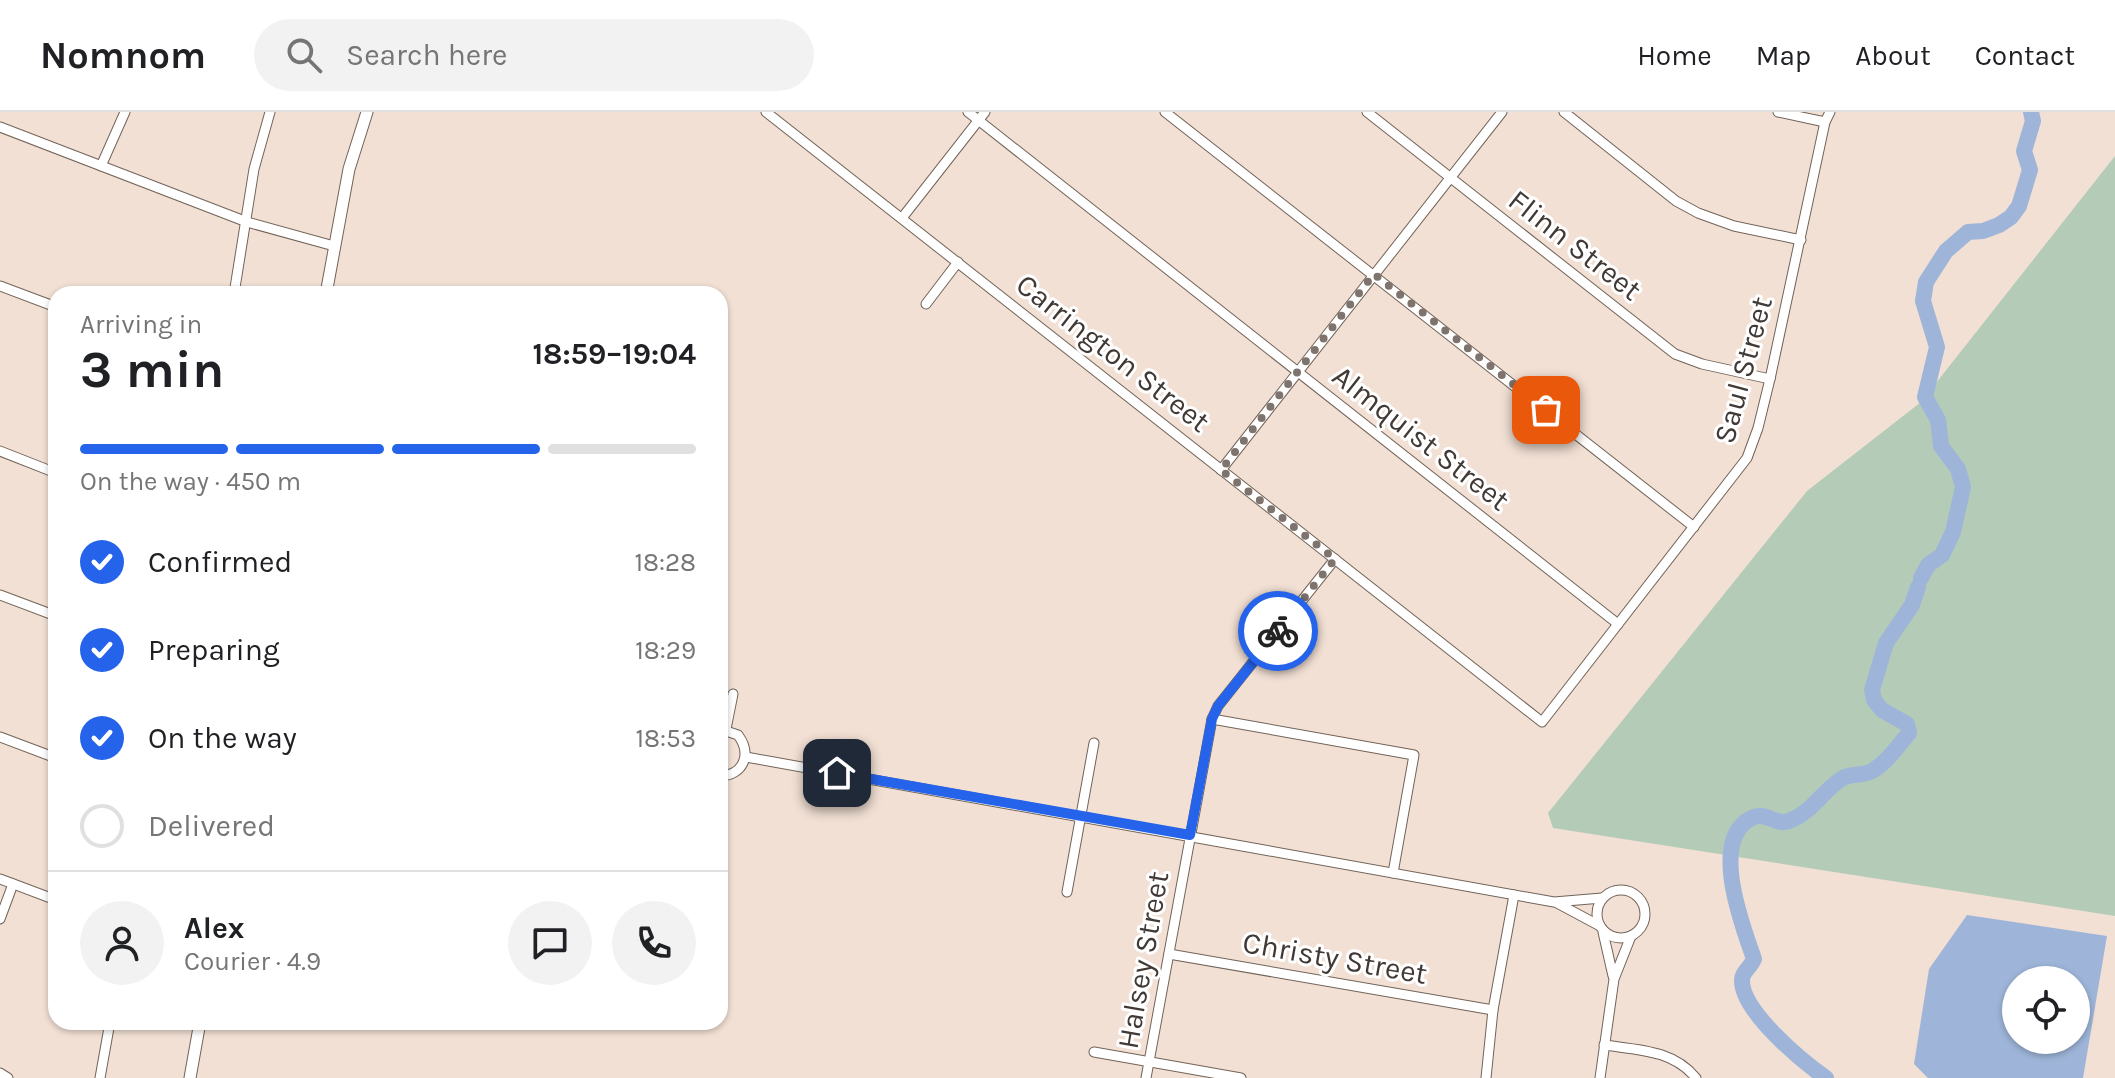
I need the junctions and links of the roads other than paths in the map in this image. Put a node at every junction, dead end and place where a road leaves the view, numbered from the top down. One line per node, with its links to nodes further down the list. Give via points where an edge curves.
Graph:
1 (125, 112): 14 (street)
2 (270, 112): 17 (street)
3 (367, 112): 19 (main road)
4 (766, 112): 16 (street, Carrington Street)
5 (968, 112): 11 (street, Almquist Street)
6 (1165, 112): 21 (street)
7 (1367, 112): 15 (street, Flinn Street)
8 (1502, 112): 15 (street)
9 (1564, 112): 18 (street, via 1676,201 1734,226)
10 (1778, 112): 12 (street)
11 (982, 116): 16 (street); 27 (street, Almquist Street)
12 (1828, 117): 18 (street, Saul Street)
13 (0, 127): 14 (street)
14 (101, 166): 17 (street)
15 (1450, 177): 21 (street); 28 (street, Flinn Street, via 1675,354)
16 (902, 218): 20 (street, Carrington Street)
17 (247, 222): 19 (street); 23 (street)
18 (1801, 240): 28 (street, Saul Street)
19 (334, 246): 24 (main road)
20 (958, 262): 26 (street); 31 (street, Carrington Street)
21 (1374, 274): 27 (street); 32 (street)
22 (0, 286): 25 (street)
23 (235, 286)
24 (327, 286)
25 (48, 304)
26 (926, 304)
27 (1297, 371): 31 (street); 36 (street, Almquist Street)
28 (1770, 379): 32 (street, Saul Street, via 1747,458)
29 (0, 451): 30 (street)
30 (48, 470)
31 (1221, 470): 33 (street, Carrington Street)
32 (1694, 527): 36 (street, Saul Street)
33 (1335, 559): 39 (street, Halsey Street); 40 (street, Carrington Street)
34 (0, 595): 35 (street)
35 (48, 613)
36 (1618, 624): 40 (street, Saul Street)
37 (733, 694): 38 (street)
38 (728, 712)
39 (1212, 719): 48 (street, Halsey Street); 49 (street, via 1414,755)
40 (1542, 722)
41 (728, 731): 45 (street, via 743,741)
42 (0, 737): 44 (street)
43 (1094, 743): 47 (street)
44 (48, 755)
45 (746, 757): 46 (street, via 738,771); 47 (street)
46 (728, 774)
47 (1081, 816): 48 (street); 52 (street)
48 (1190, 835): 49 (street); 60 (street, Halsey Street)
49 (1393, 873): 53 (street)
50 (0, 879): 51 (street)
51 (13, 884): 54 (street); 57 (street)
52 (1067, 892)
53 (1514, 895): 56 (street); 62 (street)
54 (48, 897)
55 (1602, 898): 56 (street); 58 (street, via 1597,912); 59 (street, via 1620,890 1638,898 1645,916)
56 (1554, 902): 58 (street)
57 (0, 919)
58 (1601, 928): 59 (street, via 1613,937); 61 (street)
59 (1631, 936): 61 (street)
60 (1169, 954): 62 (street, Christy Street); 67 (street, Halsey Street)
61 (1614, 979): 65 (street)
62 (1493, 1010): 74 (street)
63 (109, 1030): 70 (street)
64 (199, 1030): 71 (main road)
65 (1604, 1045): 75 (street); 76 (street, via 1670,1057)
66 (1094, 1052): 67 (street)
67 (1149, 1062): 72 (street, Halsey Street); 73 (street)
68 (0, 1073): 69 (street)
69 (8, 1078)
70 (100, 1078)
71 (190, 1078)
72 (1146, 1078)
73 (1241, 1078)
74 (1486, 1078)
75 (1600, 1078)
76 (1696, 1078)

